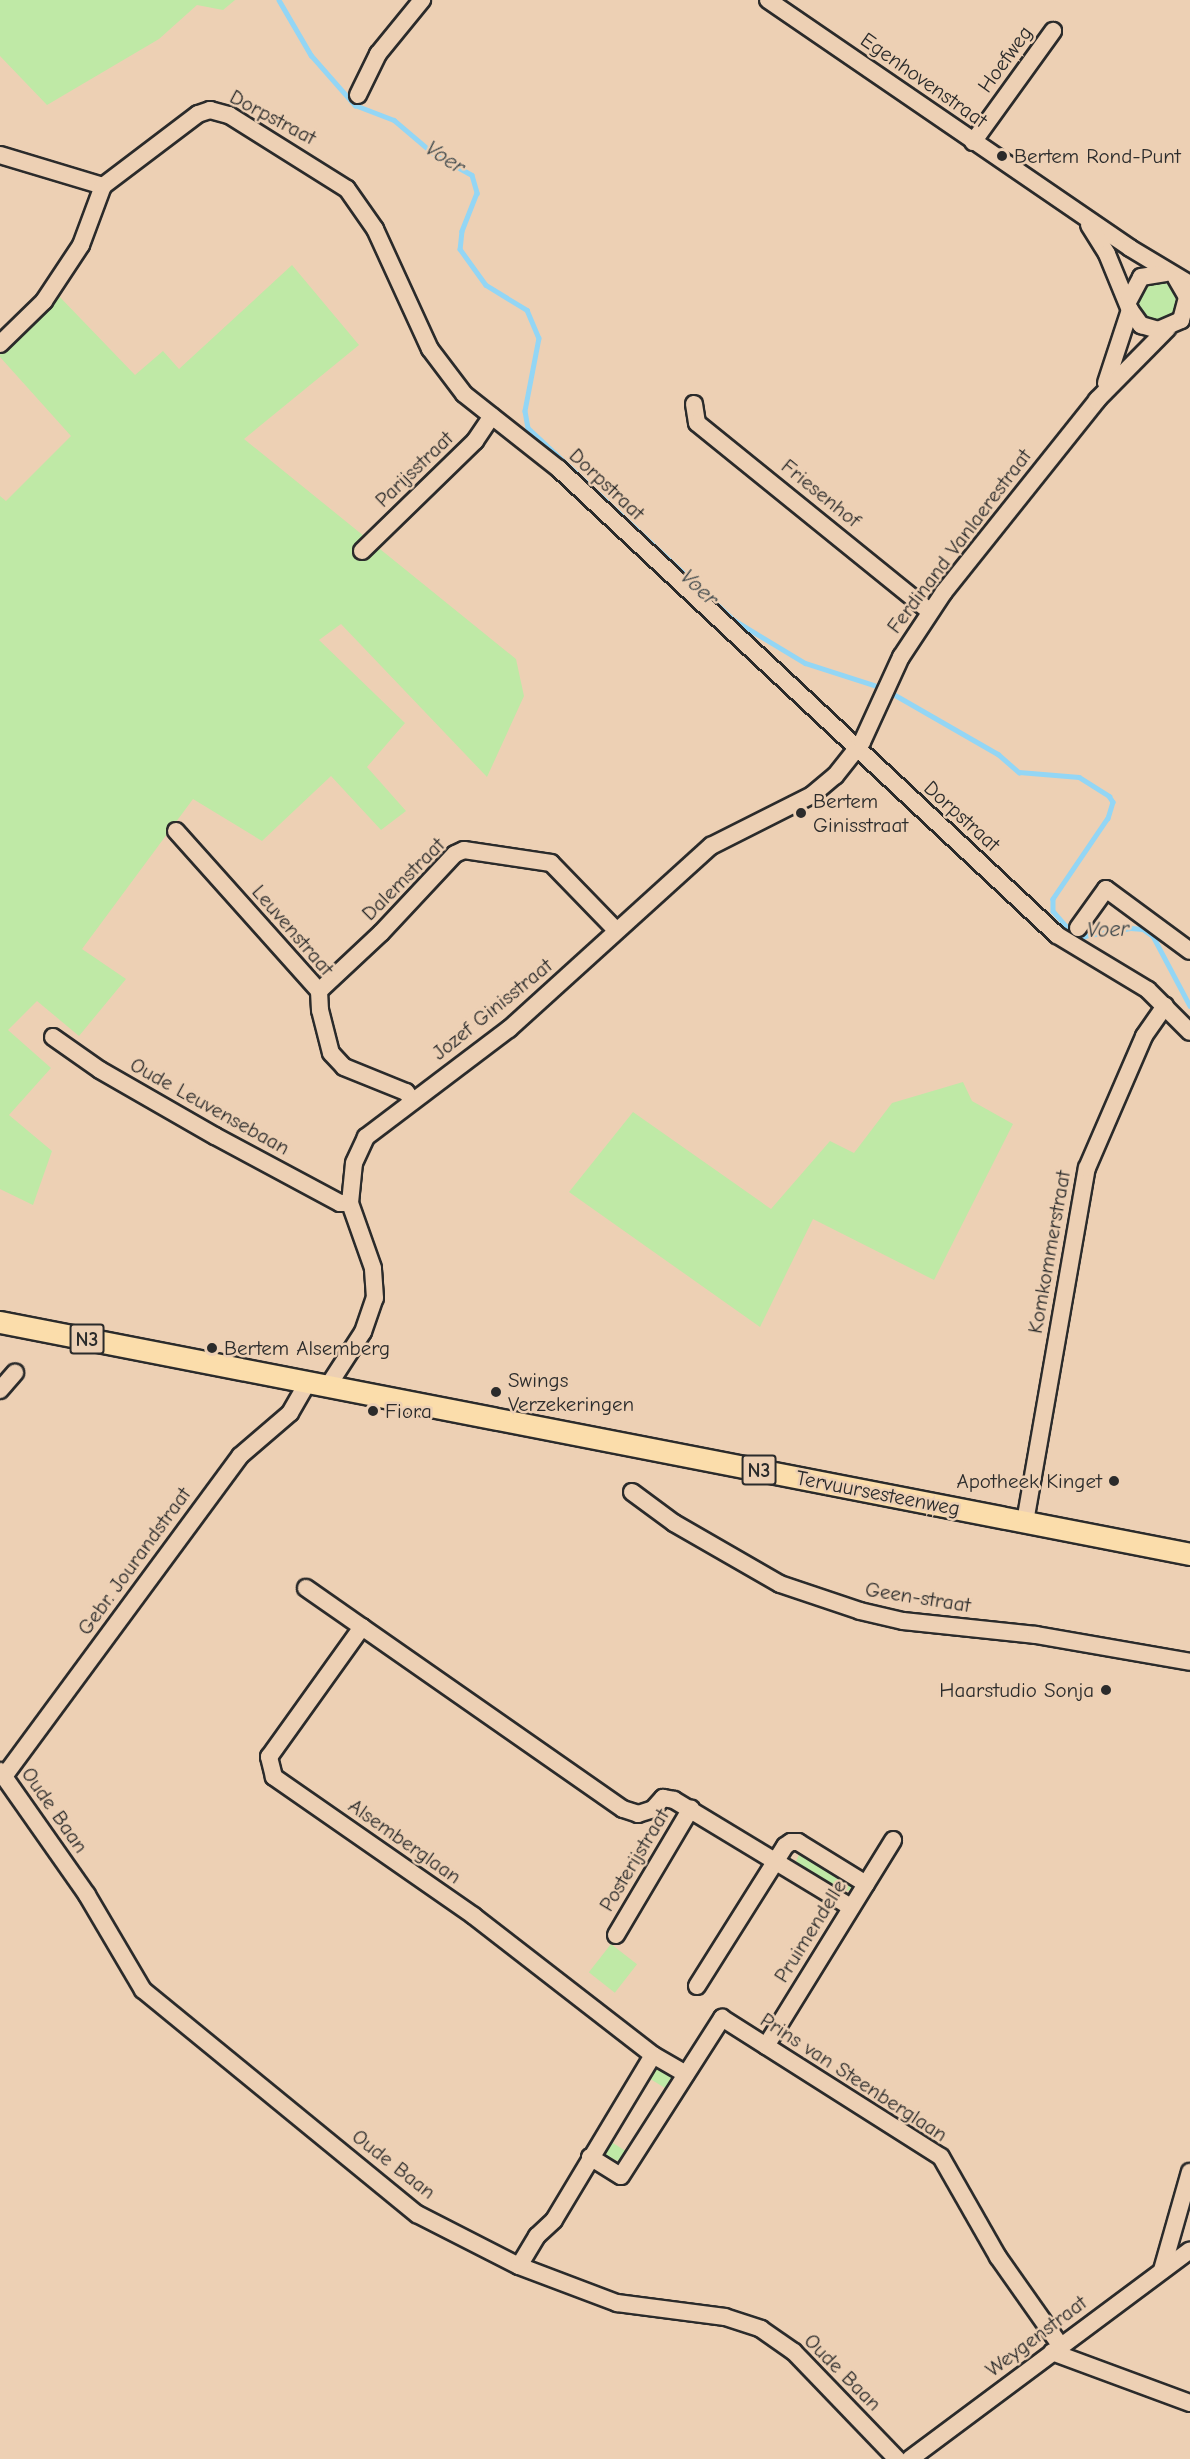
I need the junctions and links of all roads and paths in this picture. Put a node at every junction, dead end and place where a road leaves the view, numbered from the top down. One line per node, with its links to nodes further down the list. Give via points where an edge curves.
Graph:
1 (422, 0): 4 (street, via 378,54)
2 (768, 0): 5 (street, Egenhovenstraat)
3 (1053, 31): 5 (street, Hoefweg)
4 (358, 95)
5 (973, 142): 8 (street, Egenhovenstraat)
6 (0, 155): 7 (street)
7 (103, 186): 13 (street, via 81,246 44,301); 16 (street, Dorpstraat, via 198,114 210,110 229,115 347,189 375,229 430,349 464,394)
8 (1083, 217): 9 (street, Egenhovenstraat); 11 (street, Egenhovenstraat, via 1105,250)
9 (1170, 274): 10 (street, Egenhovenstraat); 11 (street, via 1141,277); 12 (street, via 1187,297)
10 (1190, 284)
11 (1129, 305): 12 (street, Egenhovenstraat, via 1141,325); 14 (street, Ferdinand Vanlaerestraat, via 1111,372)
12 (1179, 322): 14 (street, Ferdinand Vanlaerestraat)
13 (0, 344)
14 (1097, 400): 18 (street, Ferdinand Vanlaerestraat)
15 (694, 404): 18 (street, Friesenhof, via 697,423)
16 (492, 416): 17 (street, Parijsstraat, via 476,441); 19 (street, Dorpstraat, via 559,469)
17 (362, 551)
18 (930, 612): 19 (street, Ferdinand Vanlaerestraat)
19 (857, 750): 22 (street, Jozef Ginisstraat, via 818,791 711,846); 25 (street, Dorpstraat, via 1057,935 1122,972)
20 (176, 831): 24 (street, Leuvenstraat)
21 (1078, 928): 23 (street, via 1106,889)
22 (616, 930): 24 (street, Dalemstraat, via 551,863 464,850 455,854 381,933); 28 (street, Jozef Ginisstraat, via 509,1029)
23 (1190, 951)
24 (319, 991): 28 (street, Leuvenstraat, via 331,1053 344,1067 406,1092)
25 (1165, 1006): 26 (street, Dorpstraat); 35 (street, Komkommerstraat, via 1144,1036 1087,1168)
26 (1190, 1032)
27 (54, 1037): 29 (street, Oude Leuvensebaan, via 100,1070 215,1136 340,1203)
28 (412, 1100): 29 (street, Jozef Ginisstraat, via 366,1137 354,1163)
29 (350, 1203): 32 (street, Jozef Ginisstraat, via 373,1268 375,1298 363,1332)
30 (0, 1322): 32 (main road, Tervuursesteenweg / N3)
31 (15, 1373): 33 (street)
32 (318, 1384): 35 (main road, Tervuursesteenweg / N3); 40 (street, Gebr. Jourandstraat, via 240,1456)
33 (0, 1390)
34 (632, 1492): 39 (street, Geen-straat, via 674,1523 780,1584 860,1611 903,1622 1036,1635)
35 (1025, 1522): 36 (main road, Tervuursesteenweg / N3)
36 (1190, 1554)
37 (306, 1588): 38 (street)
38 (362, 1627): 41 (street, via 623,1809 638,1814 669,1798); 49 (street, Alsemberglaan, via 269,1757 274,1776 474,1916)
39 (1190, 1662)
40 (2, 1773): 54 (street, Oude Baan, via 87,1895 143,1990 417,2214)
41 (691, 1808): 43 (street); 46 (street, Posterijstraat)
42 (893, 1840): 44 (street, Pruimendelle)
43 (776, 1860): 44 (street, via 785,1846 798,1842); 45 (street); 47 (street)
44 (866, 1884): 45 (street, Pruimendelle)
45 (851, 1907): 48 (street, Pruimendelle)
46 (616, 1935)
47 (697, 1986)
48 (766, 2046): 50 (street, Prins van Steenberglaan, via 722,2018); 56 (street, Prins van Steenberglaan, via 941,2157)
49 (653, 2055): 50 (street, Alsemberglaan); 51 (street)
50 (686, 2074): 51 (street, via 621,2176)
51 (590, 2157): 54 (street, via 554,2220 537,2236)
52 (1190, 2172): 55 (street)
53 (1190, 2250): 55 (street, Weygenstraat)
54 (519, 2266): 58 (street, Oude Baan, via 617,2303 725,2317 761,2329 794,2352)
55 (1162, 2270): 56 (street, Weygenstraat)
56 (1056, 2348): 57 (street); 59 (street, Weygenstraat)
57 (1190, 2403)
58 (897, 2459)
59 (910, 2459)

